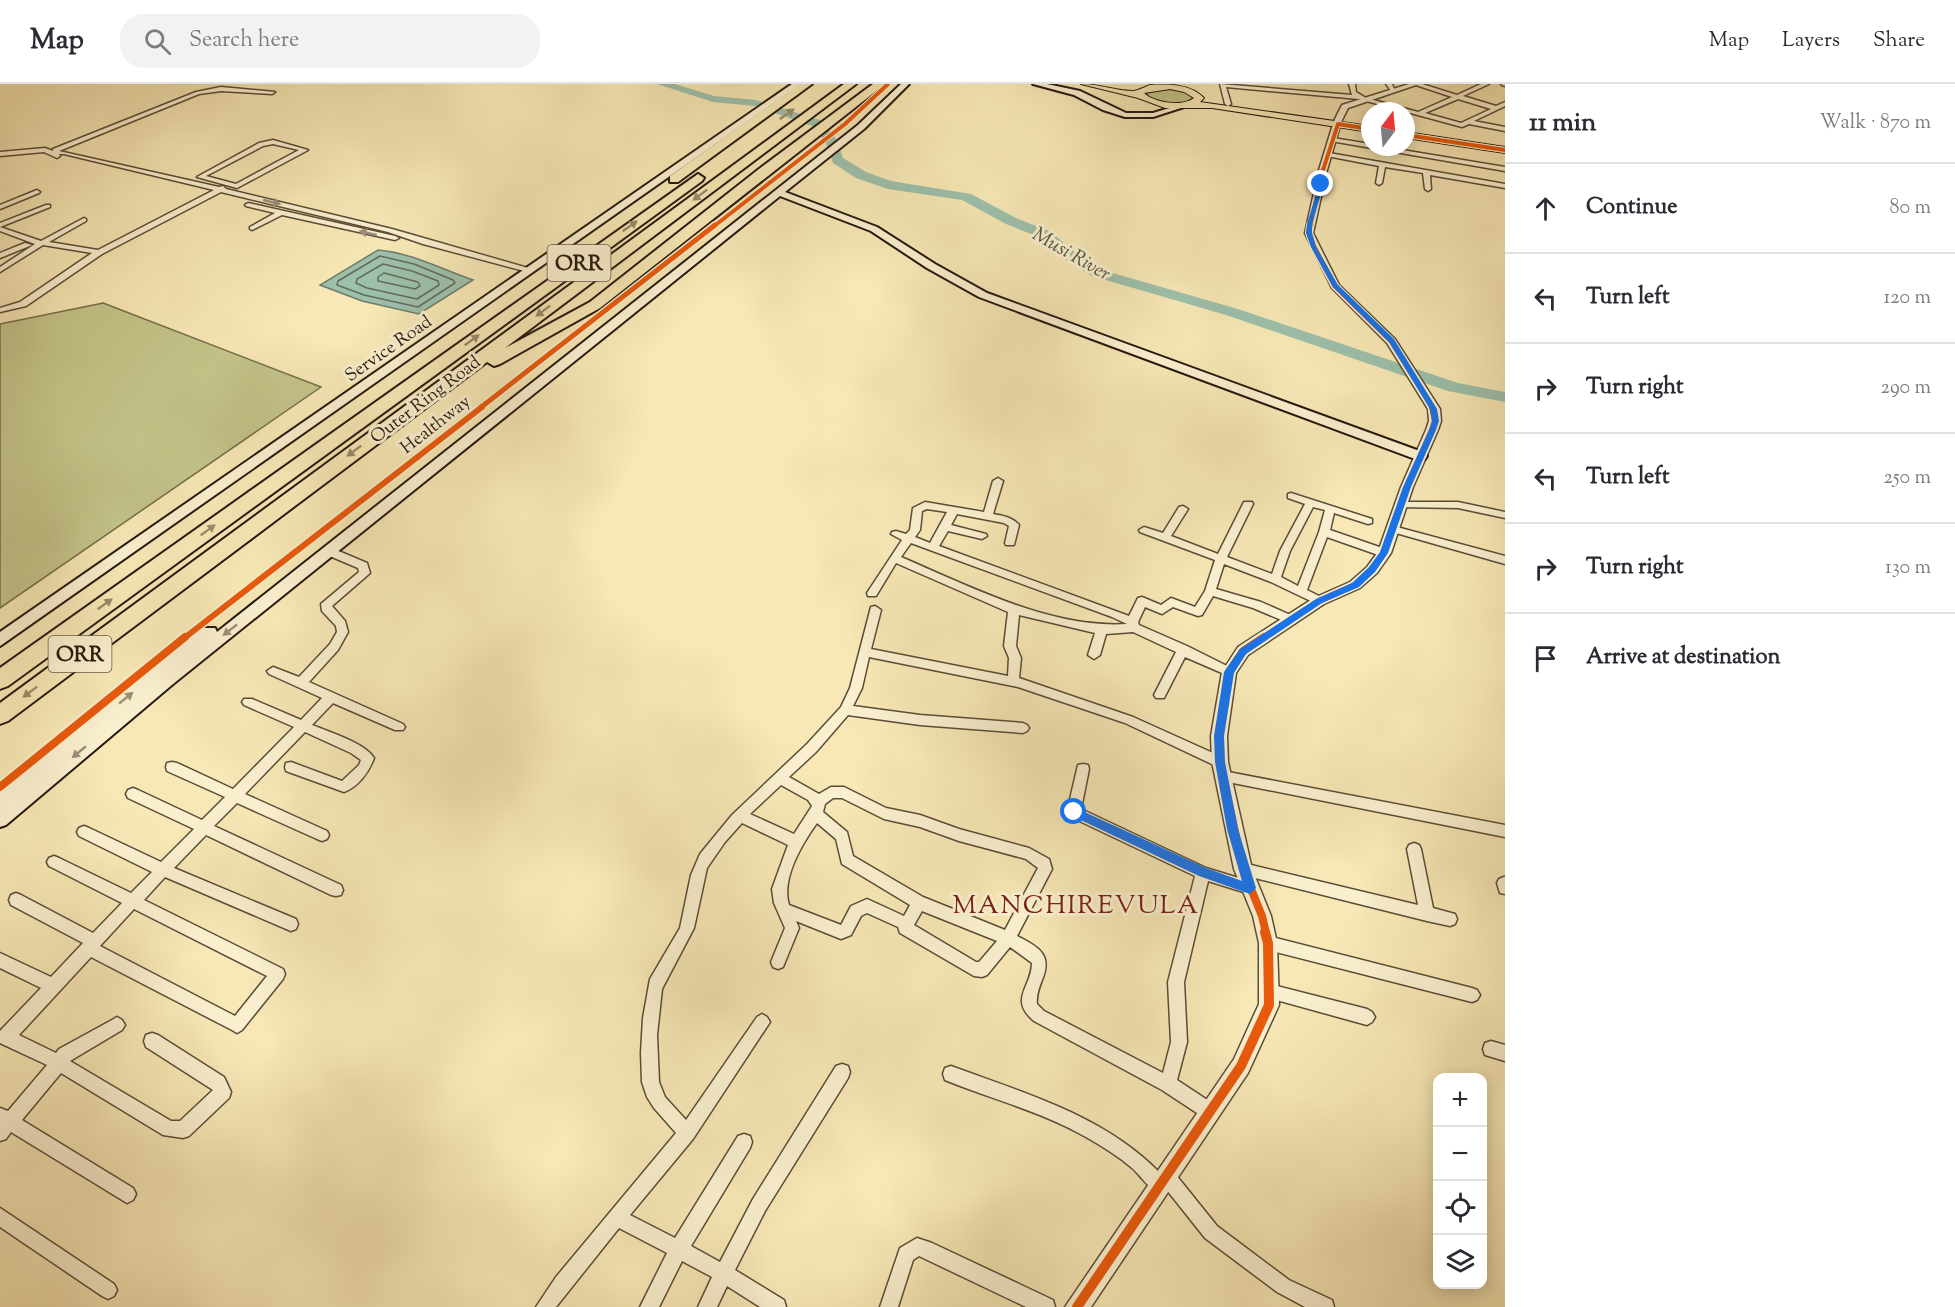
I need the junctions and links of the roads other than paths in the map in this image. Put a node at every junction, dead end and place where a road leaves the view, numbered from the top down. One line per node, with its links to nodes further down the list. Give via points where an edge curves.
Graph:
1 (807, 84): 19 (highway)
2 (851, 84): 50 (highway, Outer Ring Road / ORR)
3 (880, 84): 84 (highway, via 595,305 505,356)
4 (895, 84): 36 (main road)
5 (905, 84): 36 (main road)
6 (1037, 84): 30 (main road, via 1077,93 1125,115 1153,115)
7 (1056, 84): 27 (main road, via 1132,112 1154,111 1159,107)
8 (1085, 84): 16 (main road)
9 (1107, 84): 16 (main road)
10 (1180, 84): 21 (main road)
11 (1352, 84): 25 (street, via 1353,93)
12 (1416, 84): 18 (street); 24 (street)
13 (1486, 84): 24 (street)
14 (1164, 85): 17 (main road); 21 (main road)
15 (1224, 85): 25 (street); 28 (street)
16 (1119, 87): 17 (main road); 22 (main road)
17 (1146, 87): 22 (main road)
18 (1391, 87): 25 (street)
19 (791, 91): 82 (main road, Service Road); 85 (highway, one-way to 19, via 345,414 748,126)
20 (272, 92): 23 (street, via 221,89)
21 (1195, 93): 28 (main road); 30 (main road, via 1199,101)
22 (1139, 95): 27 (main road)
23 (191, 96): 26 (street); 46 (street, via 56,148)
24 (1457, 97): 31 (street); 33 (street)
25 (1362, 98): 33 (street); 35 (street, via 1345,107)
26 (201, 100)
27 (1156, 104): 30 (main road)
28 (1228, 104): 35 (main road)
29 (1505, 104): 31 (street)
30 (1186, 106): 35 (main road, via 1212,105)
31 (1497, 109): 32 (street); 34 (street)
32 (1505, 111)
33 (1418, 114): 34 (street, via 1462,125)
34 (1468, 122): 38 (street)
35 (1338, 123): 37 (main road); 40 (street)
36 (856, 126): 56 (main road)
37 (1361, 127)
38 (1505, 129)
39 (1415, 134): 44 (main road)
40 (1333, 140): 41 (street); 49 (street)
41 (1361, 145)
42 (0, 148): 45 (street)
43 (240, 148): 58 (street)
44 (1505, 149)
45 (34, 150): 46 (street); 47 (street)
46 (52, 153): 51 (street); 53 (street)
47 (0, 154)
48 (1415, 154): 54 (street)
49 (1329, 155): 52 (street); 86 (street, via 1309,233 1335,286 1391,341 1434,409 1435,421)
50 (740, 157): 84 (highway, Outer Ring Road / ORR, one-way to 84); 85 (highway, Outer Ring Road / ORR, one-way to 50)
51 (108, 162): 53 (street); 57 (street)
52 (1382, 164): 55 (street); 60 (street)
53 (98, 167): 59 (street)
54 (1505, 169)
55 (1426, 172): 62 (street); 63 (street)
56 (797, 174): 65 (main road); 148 (main road, one-way to 56, via 146,681)
57 (162, 175): 58 (street); 59 (street)
58 (177, 179): 64 (street)
59 (152, 180): 64 (street)
60 (1379, 183)
61 (220, 186): 61 (street, via 239,185 305,150 277,142 264,143 200,176); 64 (street); 67 (street)
62 (1505, 186)
63 (1428, 189)
64 (210, 191): 68 (street); 79 (street)
65 (782, 191): 86 (main road, via 874,229 983,295); 108 (main road)
66 (37, 192): 70 (street)
67 (243, 195): 68 (street); 72 (street, one-way to 72)
68 (232, 201): 71 (street)
69 (48, 206): 75 (street)
70 (0, 207)
71 (280, 213): 74 (street); 76 (street)
72 (326, 214): 74 (street); 77 (street)
73 (84, 220): 78 (street)
74 (315, 221): 77 (street, one-way to 74)
75 (0, 226): 78 (street)
76 (252, 228)
77 (426, 242): 82 (street)
78 (38, 243): 79 (street); 80 (street); 81 (street)
79 (99, 252): 83 (street, via 23,304)
80 (0, 256)
81 (0, 270)
82 (531, 270): 123 (main road, Service Road)
83 (0, 310)
84 (455, 376): 137 (highway, Outer Ring Road / ORR, one-way to 137)
85 (325, 444): 129 (highway, Outer Ring Road / ORR, one-way to 85)
86 (1422, 452): 91 (street)
87 (998, 481): 95 (street)
88 (1291, 496): 89 (street)
89 (1310, 503): 94 (street); 113 (street)
90 (1248, 504): 111 (street)
91 (1401, 505): 96 (street, via 1458,505); 99 (street)
92 (954, 509): 95 (street); 98 (street); 104 (street, via 920,506 915,530)
93 (1183, 509): 105 (street)
94 (1330, 510): 97 (street); 101 (street)
95 (988, 515): 106 (street, via 1013,523)
96 (1505, 515)
97 (1368, 521)
98 (946, 527): 103 (street); 107 (street)
99 (1393, 529): 109 (street); 112 (street)
100 (1144, 530): 105 (street)
101 (1324, 532): 109 (street); 115 (street)
102 (896, 534): 104 (street)
103 (982, 536)
104 (909, 538): 107 (street); 110 (street)
105 (1165, 538): 111 (street)
106 (1010, 543)
107 (932, 548): 121 (street, via 1116,614)
108 (330, 551): 131 (street, via 363,566 365,573 327,604 343,632); 151 (main road, one-way to 151)
109 (1384, 553): 117 (street, via 1361,581)
110 (894, 558): 116 (street); 119 (street)
111 (1221, 558): 113 (street); 114 (street)
112 (1505, 560)
113 (1275, 579): 115 (street)
114 (1210, 591): 120 (street); 121 (street, via 1198,612 1171,602 1162,610 1142,601)
115 (1301, 591): 117 (street)
116 (872, 593)
117 (1319, 601): 120 (street)
118 (875, 610): 125 (street)
119 (1014, 610): 122 (street); 130 (street, via 1010,646 1015,658)
120 (1292, 620): 128 (street, via 1243,651)
121 (1133, 625): 122 (street); 124 (street)
122 (1101, 630): 126 (street)
123 (0, 640)
124 (1183, 649): 128 (street); 133 (street)
125 (864, 652): 130 (street); 136 (street, via 856,687)
126 (1094, 655)
127 (273, 670): 131 (street)
128 (1229, 672): 144 (street, via 1219,736)
129 (0, 680)
130 (1013, 681): 132 (street); 144 (street, via 1129,720)
131 (301, 683): 134 (street)
132 (1050, 690)
133 (1160, 695)
134 (331, 697): 138 (street); 139 (street)
135 (248, 702): 138 (street)
136 (845, 710): 140 (street); 145 (street, via 826,735)
137 (0, 715)
138 (302, 726): 142 (street, via 368,758 364,768 344,787); 147 (street)
139 (399, 727)
140 (1023, 728)
141 (172, 767): 147 (street)
142 (291, 767)
143 (1083, 769): 161 (street, via 1074,812)
144 (1222, 769): 153 (street); 159 (street)
145 (779, 778): 149 (street, via 813,796); 150 (street)
146 (133, 794): 152 (street)
147 (235, 796): 152 (street); 155 (street)
148 (0, 801)
149 (817, 808): 156 (street); 166 (street, via 842,836 847,860); 172 (street, via 831,792 844,794 884,813 1040,859 1045,869)
150 (741, 816): 156 (street); 191 (street, via 697,873 690,919 654,993 649,1076 652,1091)
151 (0, 819)
152 (204, 828): 160 (street); 163 (street)
153 (1505, 831)
154 (84, 832): 160 (street)
155 (322, 835)
156 (796, 842): 167 (street, via 779,889)
157 (1414, 849): 168 (street)
158 (54, 862): 165 (street)
159 (1243, 869): 162 (street); 168 (street)
160 (163, 870): 165 (street); 170 (street)
161 (1203, 873): 162 (street); 188 (street, via 1176,982 1179,1042)
162 (1250, 888): 173 (street)
163 (336, 890)
164 (16, 900): 174 (street)
165 (132, 902): 174 (street); 174 (street, via 278,974 237,1025)
166 (918, 903): 171 (street); 172 (street)
167 (784, 910): 171 (street, via 841,932 856,911 867,906); 176 (street, via 792,928)
168 (1426, 914): 169 (street)
169 (1450, 919)
170 (291, 924)
171 (907, 924): 172 (street, via 905,928 978,970 988,965)
172 (1007, 940): 188 (street, via 1037,957 1040,963 1027,998 1039,1016)
173 (1268, 943): 178 (street); 179 (street)
174 (92, 945): 177 (street)
175 (0, 960): 177 (street)
176 (778, 962)
177 (53, 986): 183 (street)
178 (1269, 991): 180 (street); 189 (street, via 1269,1005 1241,1066)
179 (1472, 995)
180 (1367, 1017)
181 (762, 1022): 191 (street)
182 (117, 1025): 185 (street, via 64,1055)
183 (3, 1035): 185 (street)
184 (152, 1041): 185 (street, via 219,1083 223,1092 183,1130 169,1129)
185 (59, 1063): 190 (street)
186 (842, 1072): 198 (street, via 759,1205)
187 (951, 1074): 193 (street, via 1093,1131 1127,1151)
188 (1168, 1084): 189 (street)
189 (1209, 1111): 193 (street)
190 (3, 1123): 194 (street)
191 (687, 1133): 196 (street)
192 (744, 1142): 197 (street)
193 (1163, 1180): 206 (street); 207 (street, via 1211,1233 1283,1286)
194 (127, 1194)
195 (0, 1217): 199 (street)
196 (618, 1218): 197 (street); 200 (street)
197 (678, 1251): 198 (street); 201 (street)
198 (723, 1273): 202 (street); 203 (street)
199 (108, 1290)
200 (545, 1307)
201 (649, 1307)
202 (707, 1307)
203 (777, 1307)
204 (889, 1307): 205 (street, via 906,1254 918,1247)
205 (1046, 1307)
206 (1077, 1307)
207 (1325, 1307)

